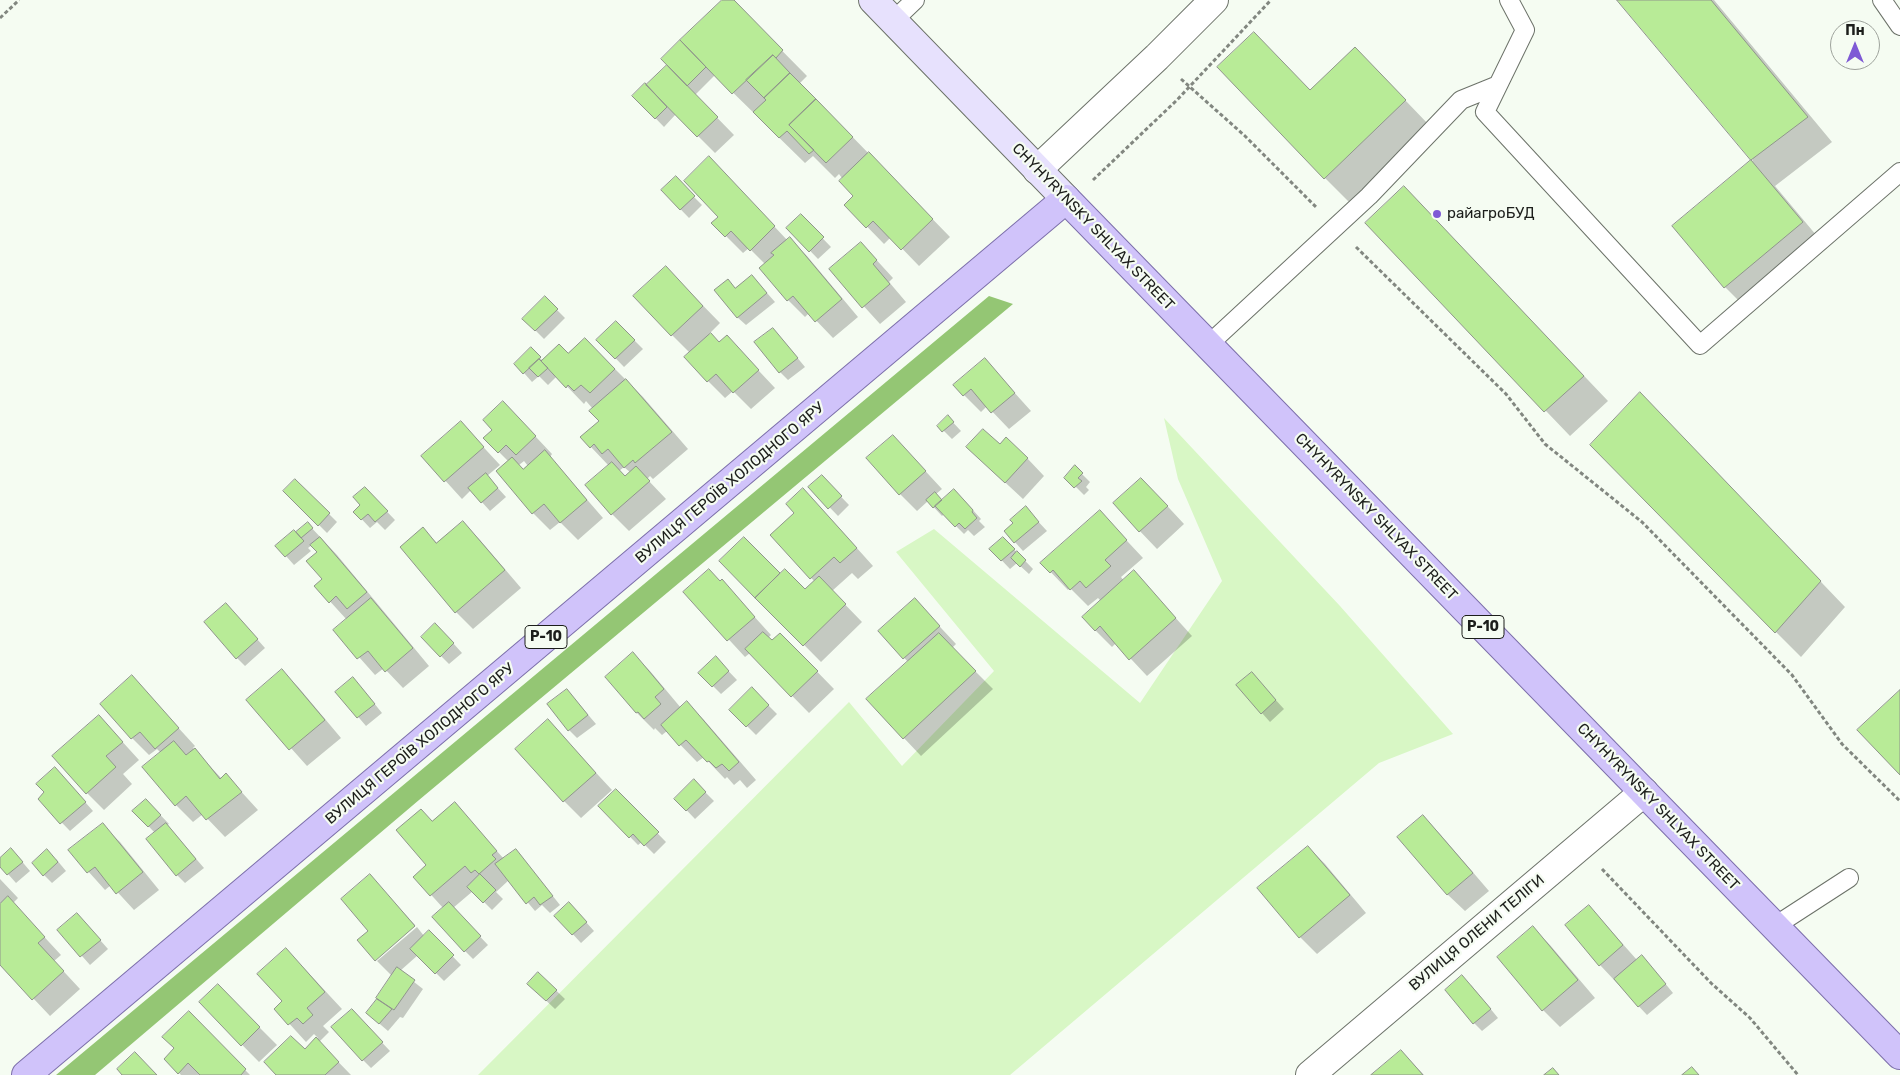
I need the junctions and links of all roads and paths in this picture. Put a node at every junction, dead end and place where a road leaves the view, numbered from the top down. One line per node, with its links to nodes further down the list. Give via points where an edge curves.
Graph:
1 (19, 0): 8 (path)
2 (872, 0): 9 (main road, CHYHYRYNSKY SHLYAX STREET)
3 (915, 0): 9 (lane)
4 (1214, 0): 11 (street)
5 (1271, 0): 13 (path)
6 (1509, 0): 12 (lane, via 1525,30)
7 (1882, 0): 10 (lane)
8 (0, 18)
9 (893, 21): 14 (main road, CHYHYRYNSKY SHLYAX STREET)
10 (1900, 26)
11 (1157, 57): 13 (path); 14 (street)
12 (1498, 85): 15 (lane, via 1485,112 1700,345); 17 (lane, via 1461,100)
13 (1189, 86): 16 (path, via 1097,176); 17 (path, via 1245,136)
14 (1037, 170): 16 (main road, CHYHYRYNSKY SHLYAX STREET)
15 (1900, 172)
16 (1066, 199): 18 (main road, CHYHYRYNSKY SHLYAX STREET / Р-10); 25 (main road, ВУЛИЦЯ ГЕРОЇВ ХОЛОДНОГО ЯРУ / Р-10)
17 (1336, 227): 18 (lane); 20 (path, via 1506,394 1545,444 1642,522 1792,675 1842,744)
18 (1208, 345): 19 (main road, CHYHYRYNSKY SHLYAX STREET / Р-10)
19 (1644, 792): 21 (street, ВУЛИЦЯ ОЛЕНИ ТЕЛІГИ); 23 (main road, CHYHYRYNSKY SHLYAX STREET / Р-10)
20 (1900, 802)
21 (1580, 846): 26 (street, ВУЛИЦЯ ОЛЕНИ ТЕЛІГИ); 27 (path, via 1711,983 1750,1018)
22 (1849, 878): 23 (lane)
23 (1775, 926): 24 (main road, CHYHYRYNSKY SHLYAX STREET / Р-10)
24 (1900, 1055)
25 (26, 1075)
26 (1310, 1075)
27 (1798, 1075)

